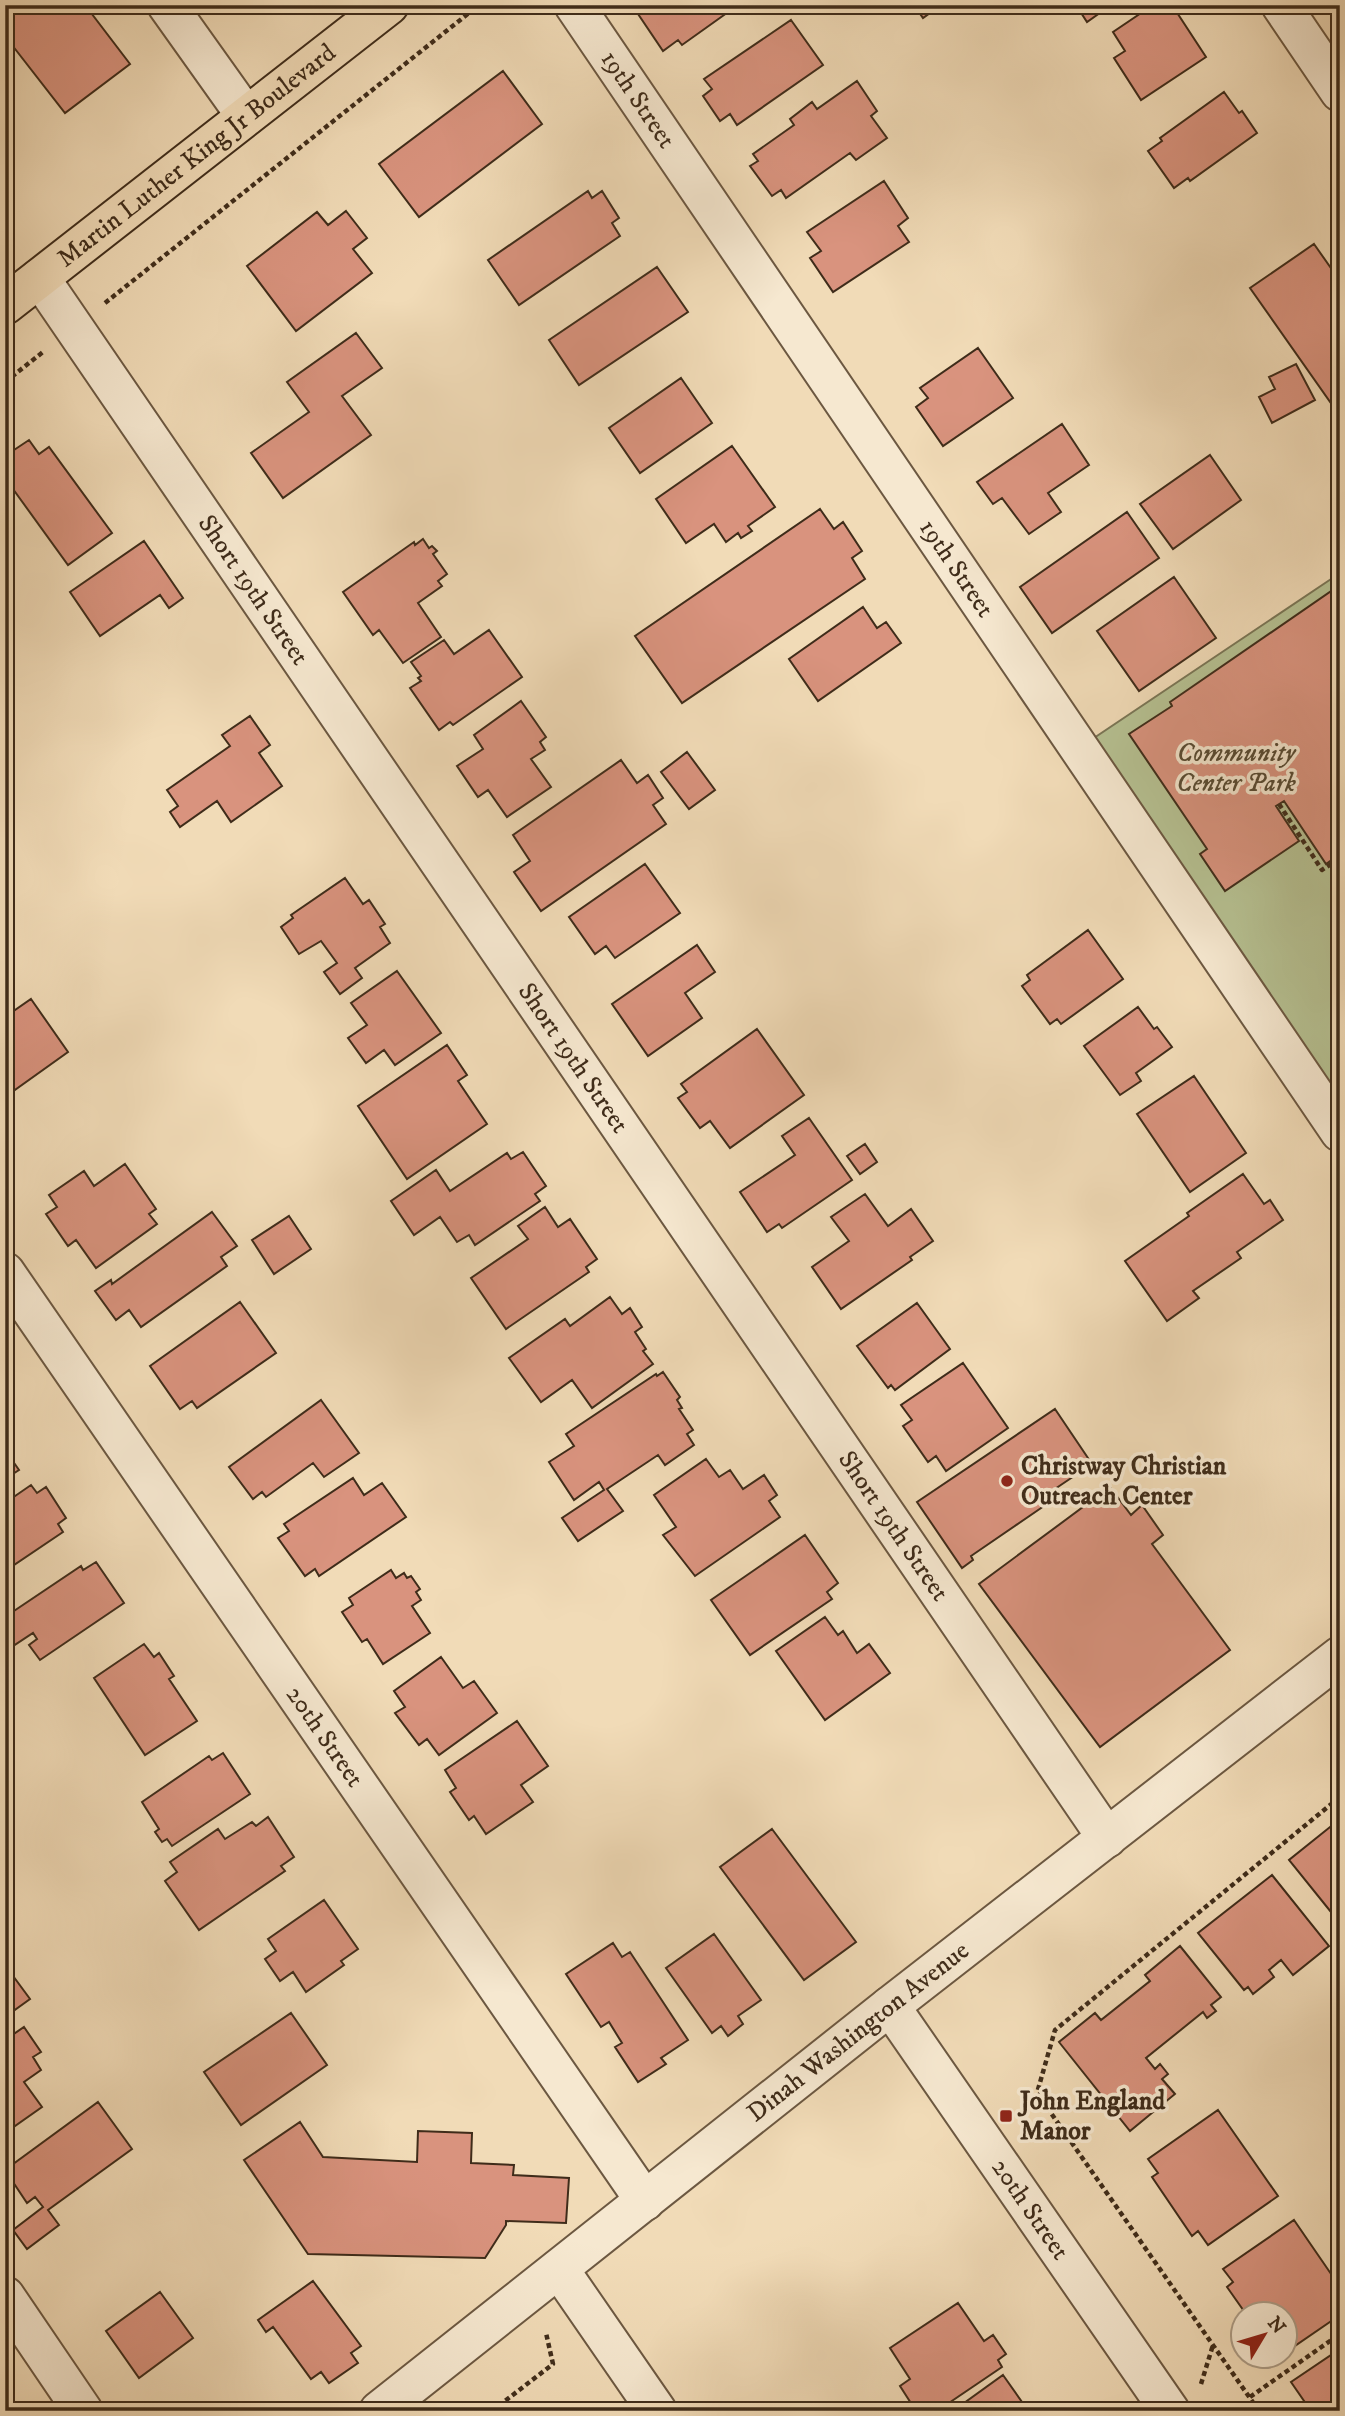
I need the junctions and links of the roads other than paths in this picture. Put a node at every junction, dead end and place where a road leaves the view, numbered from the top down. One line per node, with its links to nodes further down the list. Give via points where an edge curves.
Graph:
1 (167, 5): 6 (street)
2 (389, 5): 6 (main road, Martin Luther King Jr Boulevard)
3 (574, 5): 9 (street, 19th Street)
4 (1281, 5): 5 (street)
5 (1340, 92)
6 (247, 116): 7 (main road, Martin Luther King Jr Boulevard)
7 (40, 278): 8 (main road, Martin Luther King Jr Boulevard); 12 (street, Short 19th Street)
8 (5, 306)
9 (1340, 1132)
10 (5, 1272): 14 (street, 20th Street)
11 (1340, 1656): 12 (street, Dinah Washington Avenue)
12 (1107, 1838): 13 (street, Dinah Washington Avenue)
13 (890, 2006): 14 (street, Dinah Washington Avenue); 20 (street, 20th Street)
14 (645, 2201): 15 (street, Dinah Washington Avenue)
15 (559, 2269): 18 (street, Dinah Washington Avenue); 19 (street)
16 (5, 2296): 17 (street)
17 (83, 2411)
18 (379, 2411)
19 (657, 2411)
20 (1170, 2411)

